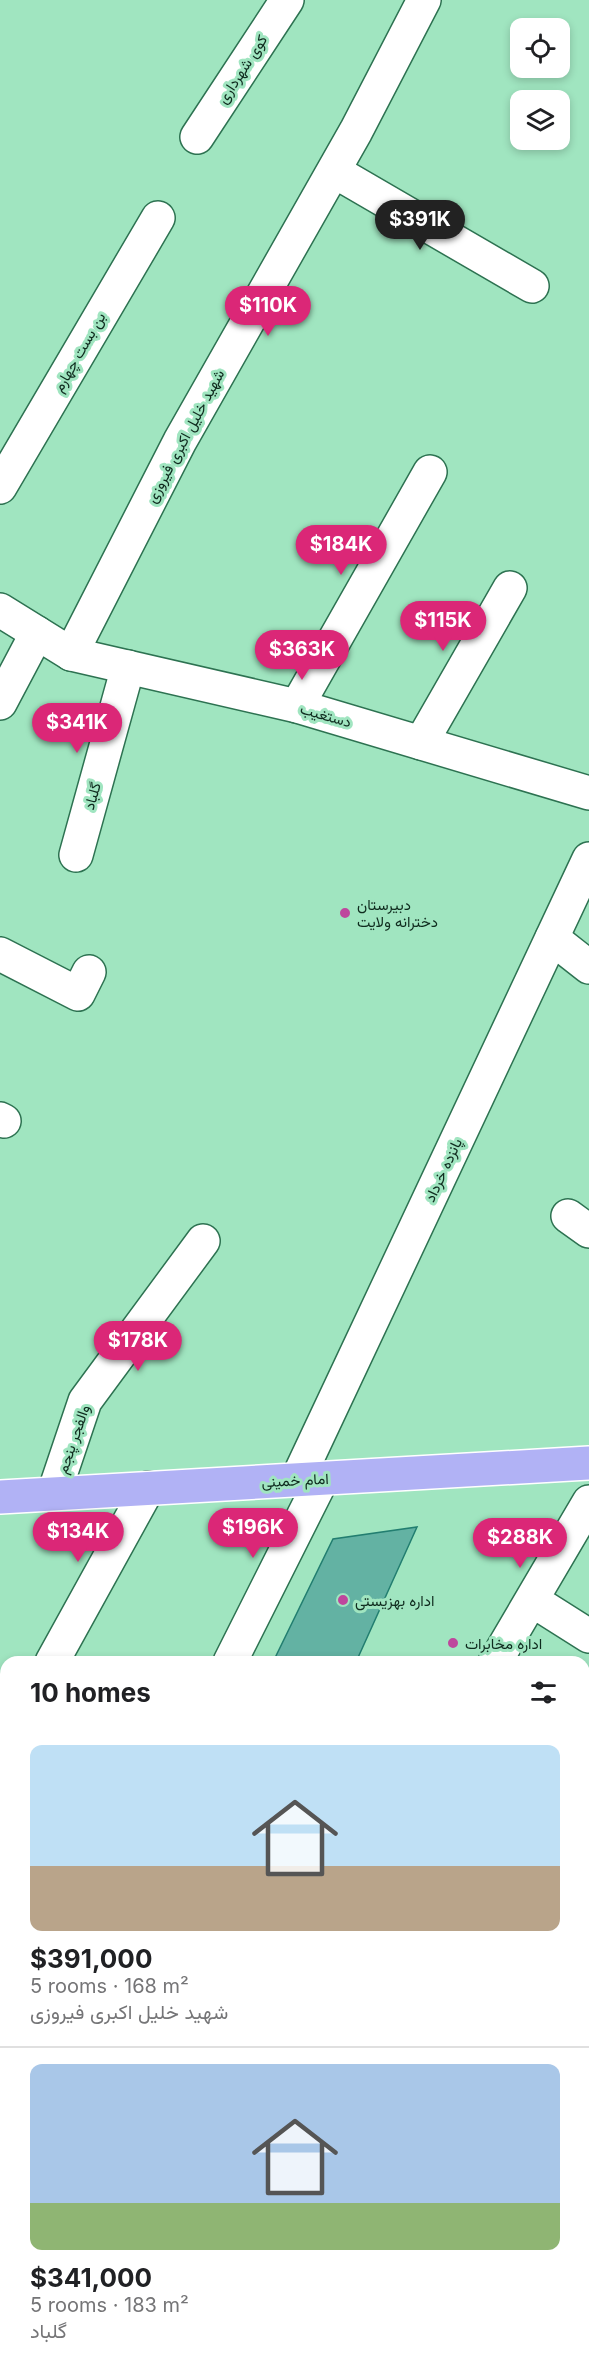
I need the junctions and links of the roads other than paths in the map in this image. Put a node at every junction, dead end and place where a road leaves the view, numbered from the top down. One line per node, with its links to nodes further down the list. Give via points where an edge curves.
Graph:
1 (287, 0): 3 (street, کوی شهرداری)
2 (424, 0): 4 (street, شهید خلیل اکبری فیروزی)
3 (197, 137)
4 (334, 171): 6 (street); 12 (street, شهید خلیل اکبری فیروزی, via 180,441)
5 (158, 218): 8 (street, بن بست چهارم)
6 (532, 286)
7 (430, 472): 15 (street)
8 (0, 487)
9 (510, 588): 16 (street)
10 (0, 610): 11 (street, دستغیب)
11 (37, 633): 12 (street, دستغیب); 14 (street)
12 (71, 654): 13 (street, دستغیب)
13 (128, 667): 15 (street, دستغیب); 18 (street, گلباد)
14 (0, 703)
15 (297, 706): 16 (street, دستغیب)
16 (421, 743): 17 (street, دستغیب)
17 (589, 793)
18 (76, 855)
19 (589, 859): 20 (street, پانزده خرداد)
20 (552, 938): 22 (street); 26 (street, پانزده خرداد)
21 (0, 954): 23 (street, via 78,994)
22 (589, 967)
23 (89, 972)
24 (202, 1241): 28 (street, والفجر پنجم, via 85,1401)
25 (589, 1463): 26 (main road, امام خمینی)
26 (310, 1480): 27 (main road, امام خمینی); 34 (street, پانزده خرداد)
27 (148, 1488): 28 (main road, امام خمینی); 33 (street)
28 (54, 1494): 29 (main road, امام خمینی)
29 (0, 1497)
30 (589, 1502): 31 (street)
31 (532, 1600): 32 (street); 35 (street)
32 (589, 1636)
33 (55, 1656)
34 (233, 1656)
35 (499, 1656)

